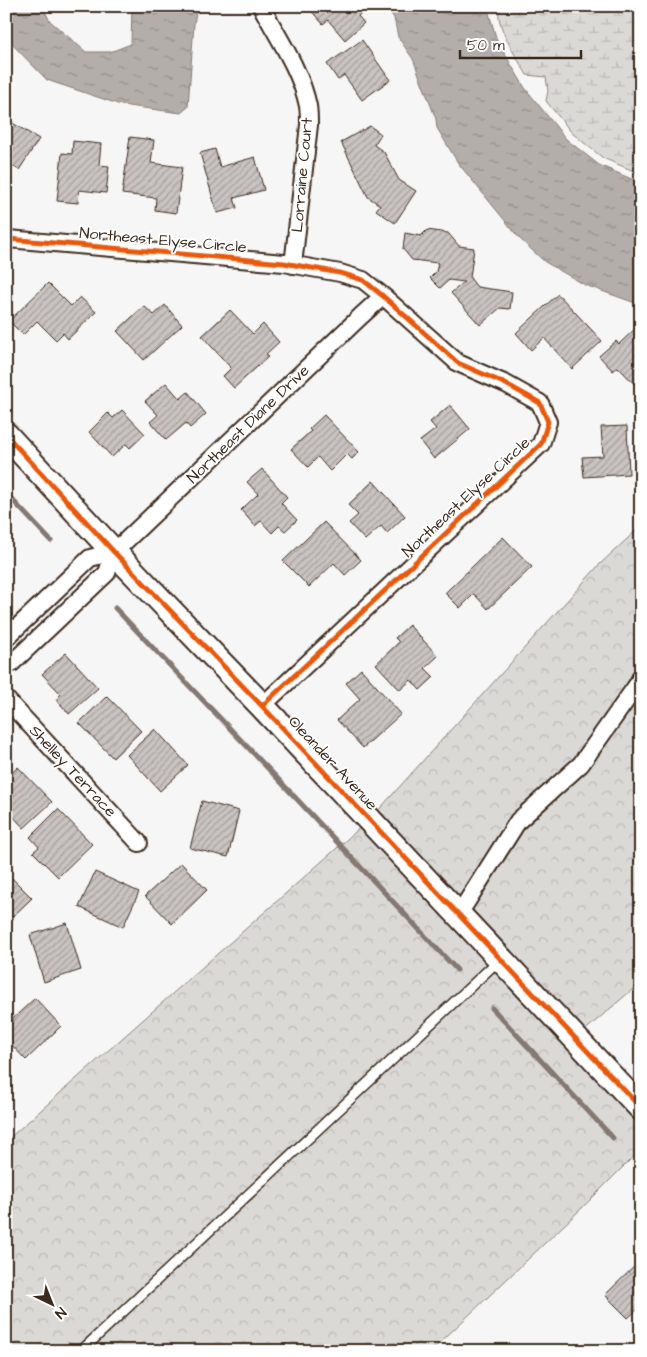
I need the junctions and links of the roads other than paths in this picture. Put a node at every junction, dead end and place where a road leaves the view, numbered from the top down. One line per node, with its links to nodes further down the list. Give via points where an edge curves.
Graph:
1 (261, 6): 3 (street, Lorraine Court, via 292,62 308,107 310,125)
2 (6, 237): 3 (street, Northeast Elyse Circle)
3 (294, 265): 4 (street, Northeast Elyse Circle, via 363,280)
4 (384, 296): 6 (street, Northeast Diane Drive); 11 (street, Northeast Elyse Circle, via 458,363 540,403 548,422 541,444)
5 (6, 435): 6 (street, Oleander Avenue)
6 (114, 552): 7 (street, via 90,558); 8 (street, via 107,573 12,663); 11 (street, Oleander Avenue)
7 (6, 638)
8 (6, 665)
9 (641, 677): 13 (street, via 581,764 518,821)
10 (6, 699): 12 (street, Shelley Terrace)
11 (262, 706): 13 (street, Oleander Avenue)
12 (139, 843)
13 (459, 914): 14 (street, Oleander Avenue)
14 (500, 958): 15 (street, Oleander Avenue); 16 (lane)
15 (641, 1108)
16 (80, 1351)

